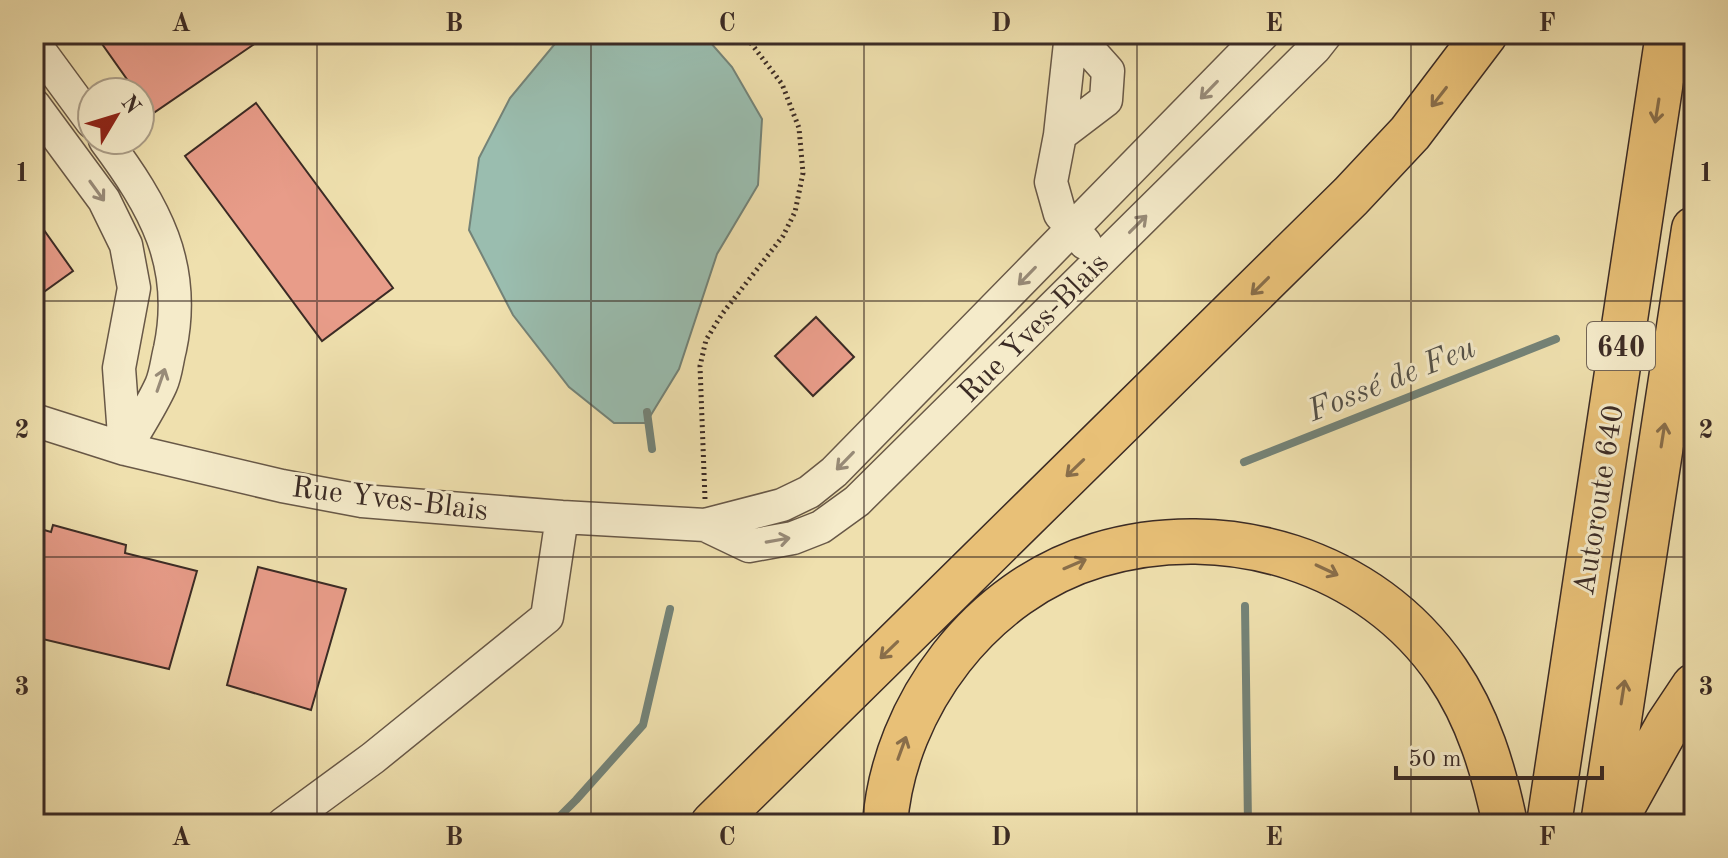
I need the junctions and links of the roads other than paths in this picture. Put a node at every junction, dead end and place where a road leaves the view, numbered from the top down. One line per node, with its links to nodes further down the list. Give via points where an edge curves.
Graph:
1 (1073, 34): 10 (street, via 1051,182 1060,214)
2 (1263, 34): 10 (street, Rue Yves-Blais, one-way to 10)
3 (1326, 34): 12 (street, Rue Yves-Blais, one-way to 3)
4 (1485, 34): 19 (highway, one-way to 19, via 1410,133 1351,196)
5 (1668, 34): 22 (highway, Autoroute 640 / 640, one-way to 22)
6 (34, 43): 7 (street)
7 (76, 100)
8 (34, 105): 14 (street, one-way to 14, via 104,200 126,245 134,288 119,368)
9 (117, 156): 14 (street, one-way to 9, via 162,383 176,321 174,280 163,234)
10 (1072, 229): 12 (street); 16 (street, Rue Yves-Blais, one-way to 16, via 834,472 782,505)
11 (1694, 229): 23 (highway, Autoroute 640 / 640, one-way to 11)
12 (1101, 259): 16 (street, Rue Yves-Blais, one-way to 12, via 749,546 821,527 857,501)
13 (34, 420): 14 (street, Rue Yves-Blais)
14 (125, 449): 15 (street, Rue Yves-Blais, via 362,501)
15 (562, 517): 16 (street, Rue Yves-Blais); 18 (street, via 547,617)
16 (705, 525)
17 (1694, 686): 24 (highway)
18 (283, 824)
19 (713, 824)
20 (885, 824): 21 (highway, one-way to 21, via 895,768 918,711 946,665 984,622 1023,592 1077,563 1121,549 1189,541 1251,547 1313,564 1351,582 1394,614 1435,655 1467,706)
21 (1505, 824)
22 (1549, 824)
23 (1603, 824)
24 (1613, 824)

